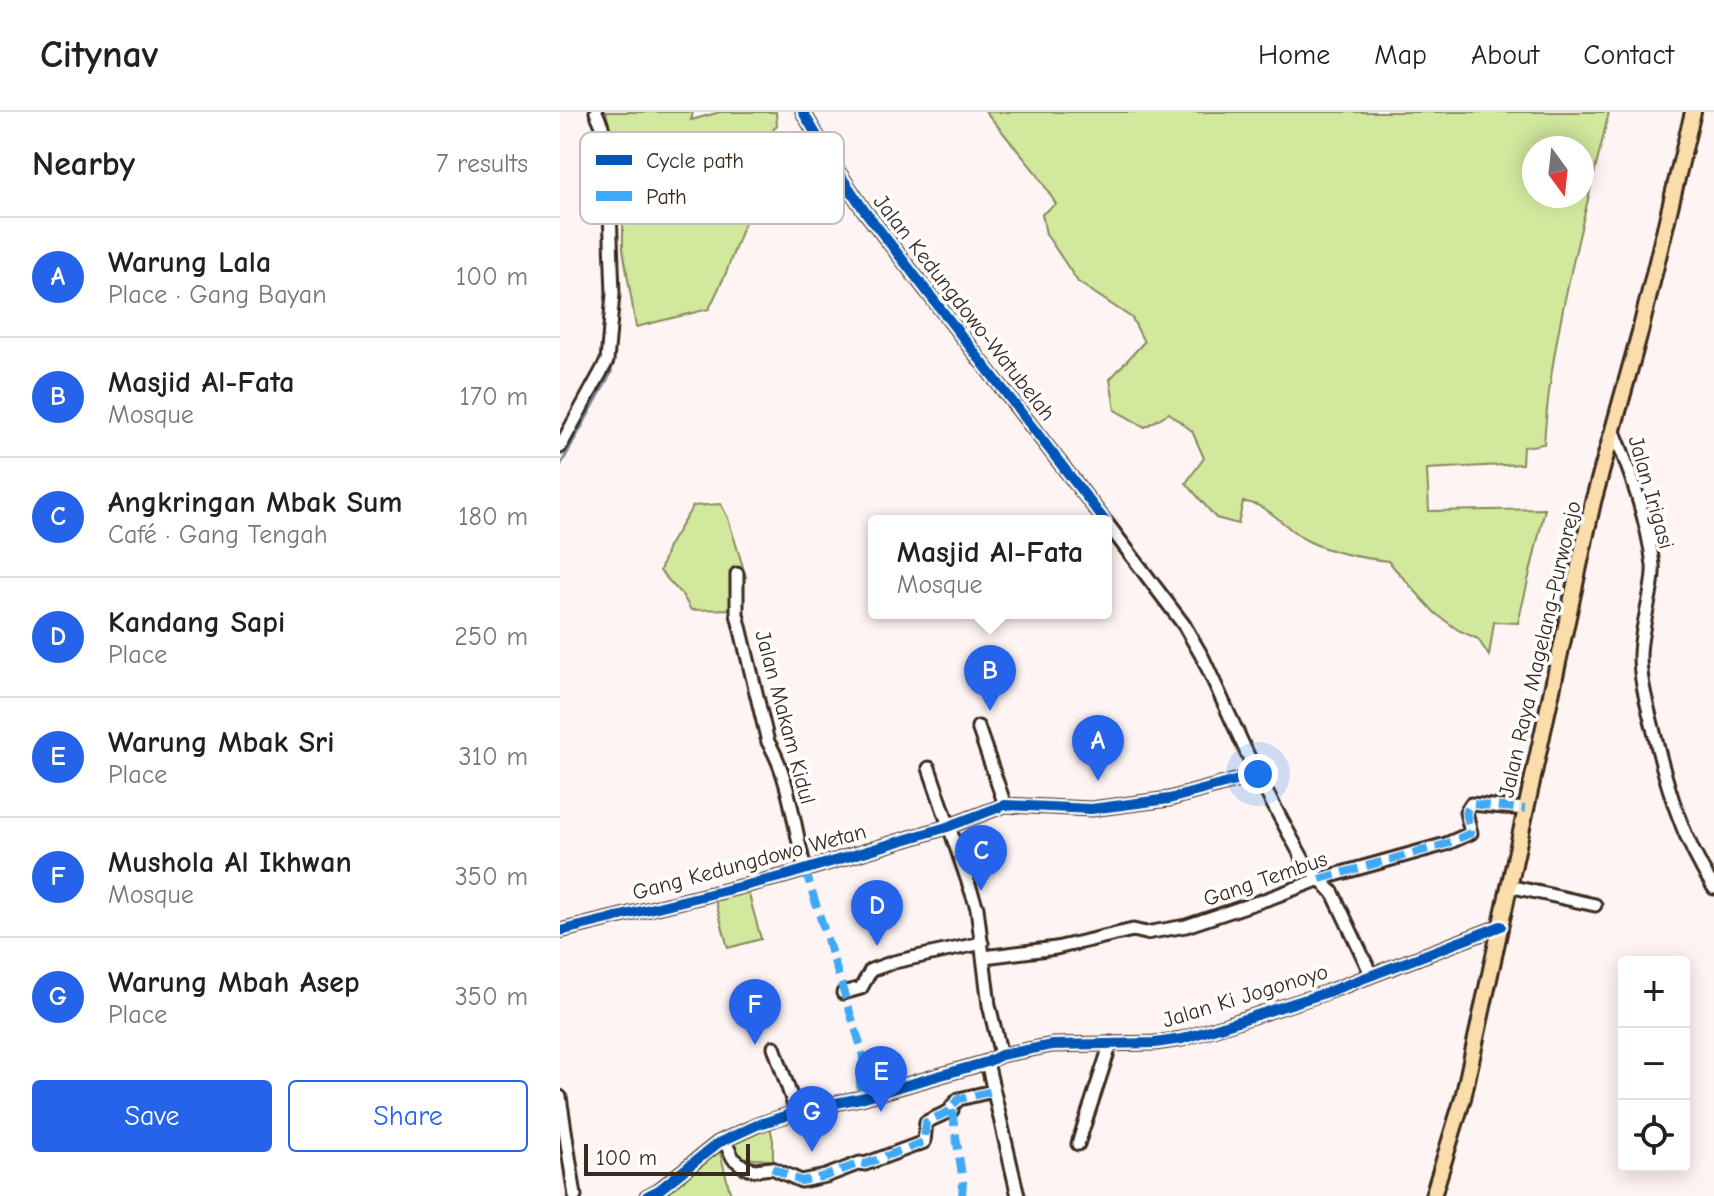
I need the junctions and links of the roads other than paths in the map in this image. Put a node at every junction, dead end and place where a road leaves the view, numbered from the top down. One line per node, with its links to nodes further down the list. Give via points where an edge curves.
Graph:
1 (596, 112): 4 (street)
2 (803, 112): 5 (street, Jalan Kedungdowo-Watubelah)
3 (1693, 112): 8 (main road, Jalan Raya Magelang-Purworejo)
4 (603, 132)
5 (815, 132)
6 (844, 178): 10 (street, Jalan Kedungdowo-Watubelah)
7 (610, 224): 9 (street, via 613,294 607,361)
8 (1613, 429): 17 (main road, Jalan Raya Magelang-Purworejo); 22 (street, Jalan Irigasi, via 1653,567 1640,654 1644,690 1679,820)
9 (560, 447)
10 (1101, 515)
11 (1112, 530): 15 (street, Jalan Kedungdowo-Watubelah, via 1184,625)
12 (737, 574): 19 (street, Jalan Makam Kidul, via 737,614)
13 (978, 727): 16 (street)
14 (929, 768): 18 (street)
15 (1257, 775): 16 (street, via 1169,799 1091,809); 20 (street, Jalan Kedungdowo-Watubelah, via 1305,863)
16 (1005, 805): 18 (street, Gang Kedungdowo Wetan)
17 (1525, 809): 20 (street, Gang Tembus, via 1471,804 1466,812 1471,833); 21 (main road, Jalan Raya Magelang-Purworejo)
18 (947, 827): 19 (street, Gang Kedungdowo Wetan); 26 (street, via 977,908)
19 (805, 869): 25 (street, Gang Kedungdowo Wetan)
20 (1320, 879): 27 (street, Gang Tembus, via 1186,926 1133,930); 28 (street, Jalan Kedungdowo-Watubelah, via 1333,893)
21 (1509, 886): 23 (street); 24 (main road, Jalan Raya Magelang-Purworejo)
22 (1714, 888)
23 (1595, 905)
24 (1501, 926): 28 (street, Jalan Ki Jogonoyo); 42 (main road, Jalan Raya Magelang-Purworejo, via 1463,1098)
25 (560, 931)
26 (982, 943): 27 (street); 29 (street, via 871,970 861,988)
27 (984, 957): 32 (street)
28 (1371, 974): 30 (street, Jalan Ki Jogonoyo, via 1182,1039)
29 (843, 993)
30 (1111, 1043): 32 (street, Jalan Ki Jogonoyo, via 1052,1045); 38 (street)
31 (774, 1047): 36 (street)
32 (1001, 1055): 33 (street, Jalan Ki Jogonoyo)
33 (987, 1062): 34 (street); 36 (street, Jalan Ki Jogonoyo)
34 (993, 1091): 37 (street, via 959,1099 952,1110 926,1122 924,1142 801,1181 772,1168 744,1167); 41 (street)
35 (560, 1097): 39 (street)
36 (796, 1111): 37 (street, Jalan Ki Jogonoyo)
37 (724, 1140): 40 (street, Jalan Ki Jogonoyo)
38 (1078, 1144)
39 (575, 1196)
40 (647, 1196)
41 (1018, 1196)
42 (1433, 1196)

